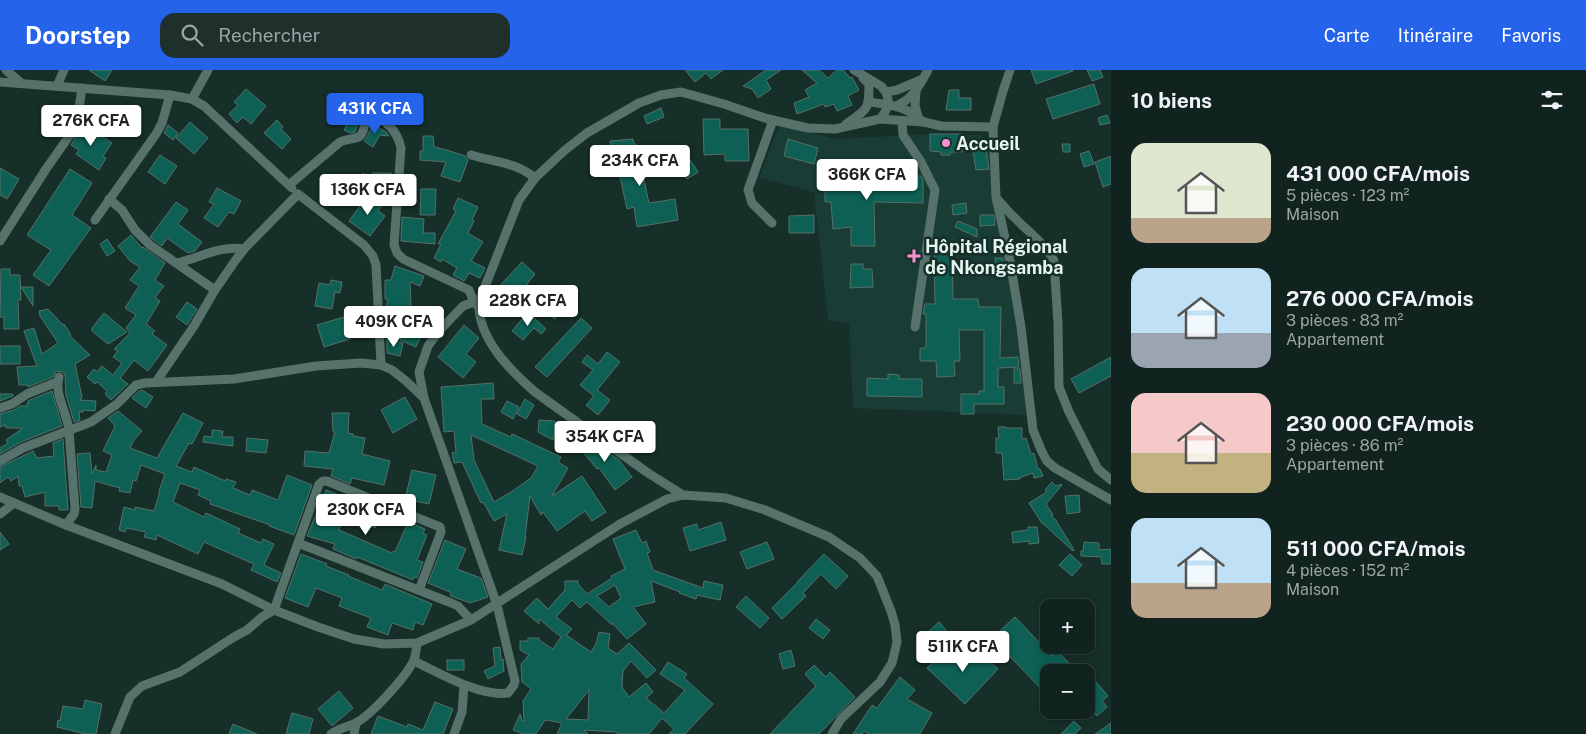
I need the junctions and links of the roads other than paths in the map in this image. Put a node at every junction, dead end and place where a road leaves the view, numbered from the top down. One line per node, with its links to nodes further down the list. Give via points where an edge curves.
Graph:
1 (6, 70): 9 (street)
2 (64, 70): 10 (street)
3 (208, 70): 15 (street)
4 (928, 70): 7 (street)
5 (1010, 70): 23 (street)
6 (856, 71): 12 (street); 16 (street, via 869,84)
7 (923, 78): 12 (street); 13 (street)
8 (0, 82): 9 (street)
9 (21, 83): 10 (street)
10 (57, 86): 11 (street)
11 (82, 88): 14 (street); 32 (street, via 72,132)
12 (886, 92): 17 (street)
13 (916, 92): 17 (street, via 904,102); 20 (street, via 915,105)
14 (170, 95): 15 (street); 29 (street, via 156,134)
15 (192, 99): 26 (street, via 204,106)
16 (869, 102): 17 (street); 22 (street, via 858,116)
17 (892, 105): 19 (street); 20 (street)
18 (768, 119): 22 (street, via 808,128); 25 (street, via 681,92 661,95 639,103 587,133); 31 (street, via 773,120 748,190 752,202)
19 (880, 119): 21 (street); 22 (street)
20 (921, 120): 21 (street); 23 (street, via 941,126)
21 (902, 121): 37 (street, via 903,135 934,190)
22 (840, 127)
23 (993, 127): 28 (street)
24 (471, 155): 25 (street, via 516,166)
25 (535, 178): 36 (street, via 519,200)
26 (289, 185): 27 (street); 36 (street, via 340,142 359,137 366,120 379,119 395,131 401,148 394,245 397,253 403,259 469,290)
27 (298, 194): 33 (street); 38 (street, via 364,245 373,256)
28 (996, 198): 44 (street, via 1034,235 1054,261 1059,387 1098,469); 47 (street, via 1012,270 1033,430 1047,461)
29 (109, 199): 30 (street); 34 (street, via 122,210 141,237)
30 (95, 220)
31 (772, 223)
32 (0, 241)
33 (244, 249): 34 (street, via 218,250); 35 (street)
34 (177, 263): 35 (street)
35 (215, 290): 39 (street)
36 (477, 305): 40 (street, via 464,306 428,346 419,372); 45 (street, via 490,341 521,380)
37 (915, 327)
38 (381, 365): 39 (street, via 316,366 234,379); 40 (street, via 392,370)
39 (156, 382): 42 (street, via 136,384 117,404 91,422)
40 (424, 398): 53 (street)
41 (0, 408): 42 (street, via 58,379)
42 (69, 431): 43 (street); 50 (street, via 75,509)
43 (0, 461)
44 (1111, 480)
45 (682, 495): 53 (street, via 667,499 620,524); 64 (street, via 726,498 765,510 829,537 860,558 877,576 895,625 897,642 892,663 880,682 841,719)
46 (0, 497): 48 (street)
47 (1111, 500)
48 (14, 503): 49 (street); 50 (street)
49 (0, 514)
50 (66, 525): 54 (street, via 222,584)
51 (298, 543): 52 (street); 52 (street, via 320,484 323,481 336,485 440,527 442,532); 54 (street)
52 (419, 590): 55 (street, via 458,606)
53 (497, 604): 55 (street); 58 (street, via 514,685 508,693 502,694)
54 (274, 610): 56 (street, via 354,639 384,644); 60 (street, via 180,672 142,686 130,698)
55 (471, 620): 56 (street)
56 (417, 643): 57 (street)
57 (414, 661): 58 (street); 59 (street, via 384,700)
58 (464, 685): 63 (street, via 462,712)
59 (356, 723): 61 (street); 62 (street)
60 (115, 734)
61 (331, 734)
62 (354, 734)
63 (454, 734)
64 (832, 734)

